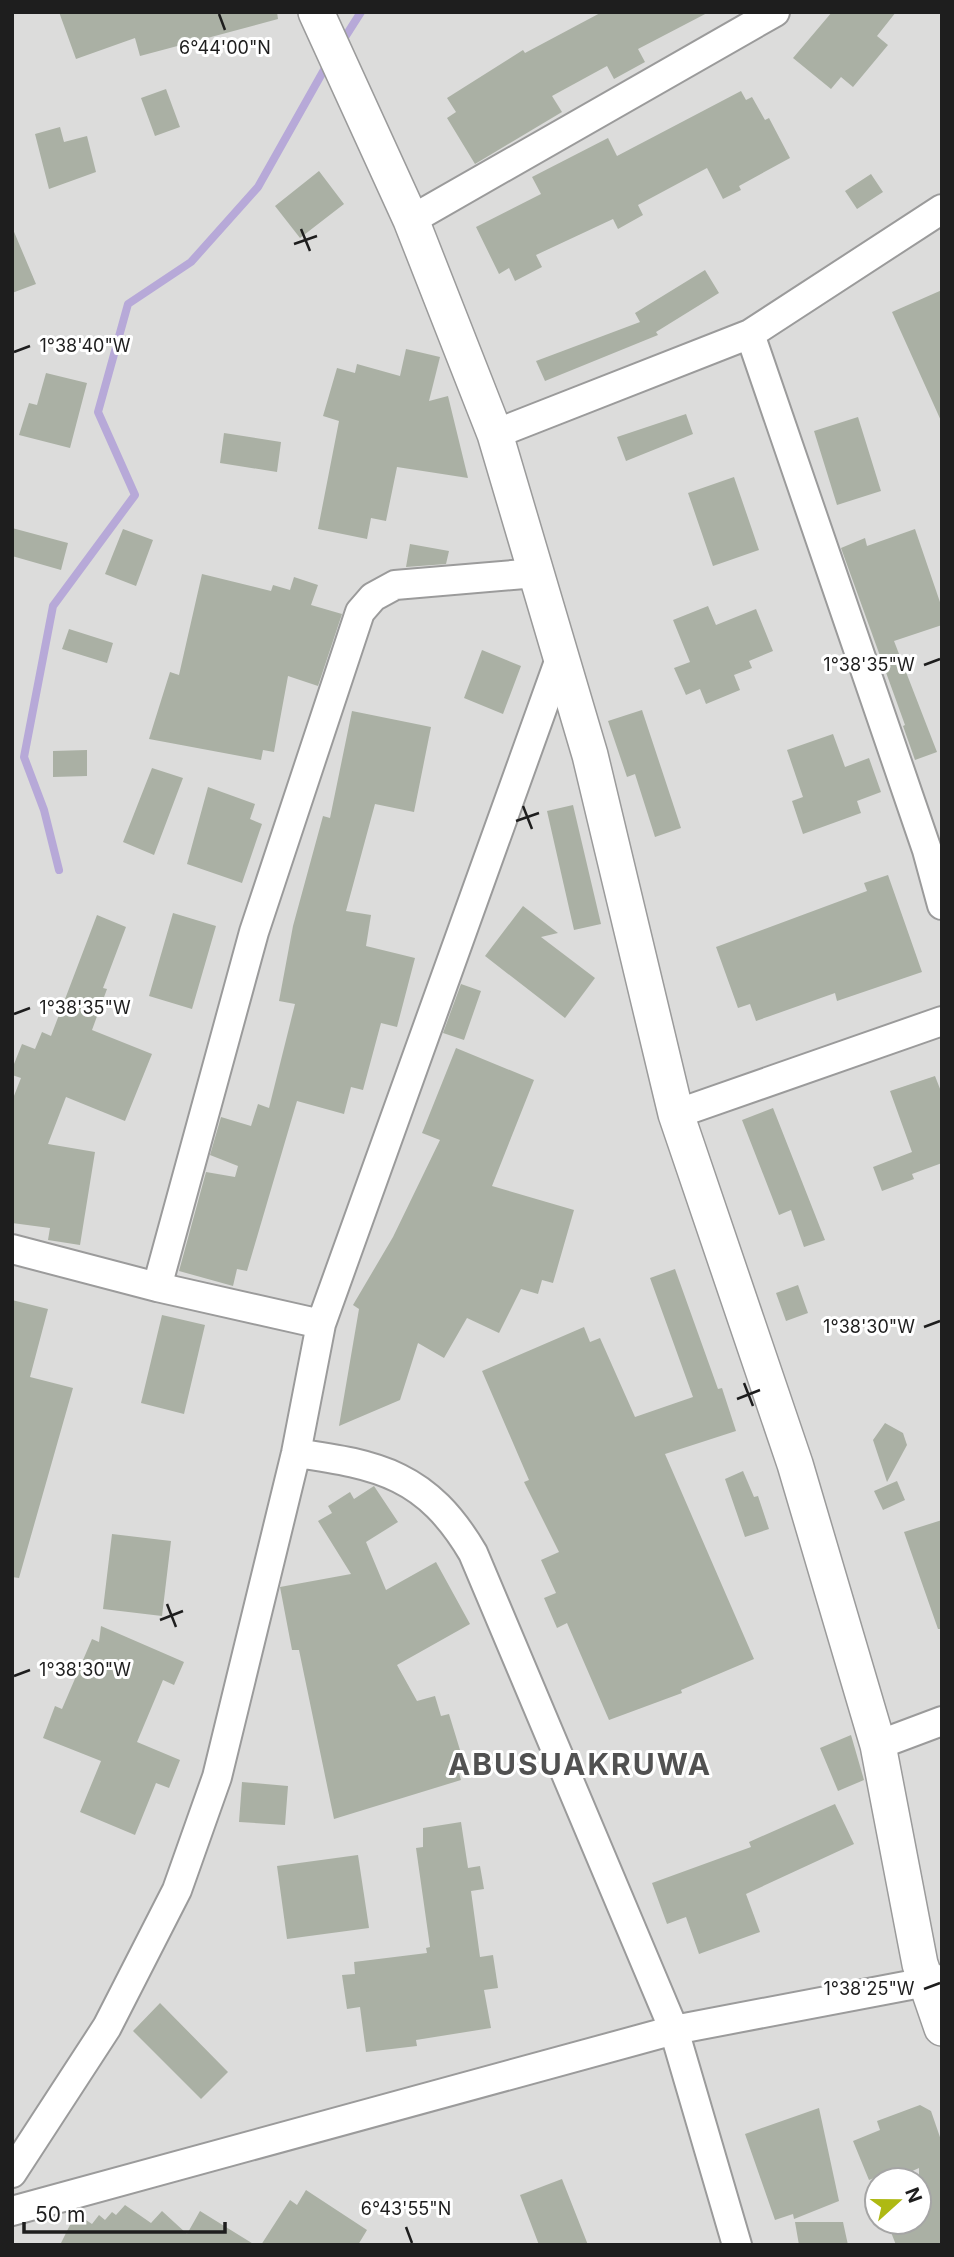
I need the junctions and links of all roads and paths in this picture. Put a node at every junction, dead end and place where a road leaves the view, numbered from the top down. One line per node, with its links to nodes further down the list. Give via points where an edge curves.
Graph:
1 (775, 12): 4 (street)
2 (317, 14): 4 (street)
3 (942, 209): 5 (street)
4 (411, 220): 6 (street)
5 (750, 334): 6 (street); 9 (street)
6 (495, 434): 7 (street)
7 (536, 573): 8 (street); 13 (street, via 394,585 373,597 360,612 254,932)
8 (561, 656): 11 (street, via 590,755); 14 (street)
9 (942, 905)
10 (942, 1021): 11 (street)
11 (676, 1114): 17 (street, via 795,1464)
12 (12, 1249): 13 (street)
13 (157, 1287): 14 (street)
14 (321, 1324): 15 (street)
15 (296, 1453): 20 (street, via 380,1468 435,1501 458,1527 473,1553); 21 (street, via 217,1777 177,1890 107,2027)
16 (942, 1721): 17 (street)
17 (878, 1745): 18 (street)
18 (933, 1981): 19 (street); 20 (street)
19 (942, 2028)
20 (674, 2030): 22 (street); 23 (street)
21 (12, 2173)
22 (12, 2211)
23 (737, 2245)

